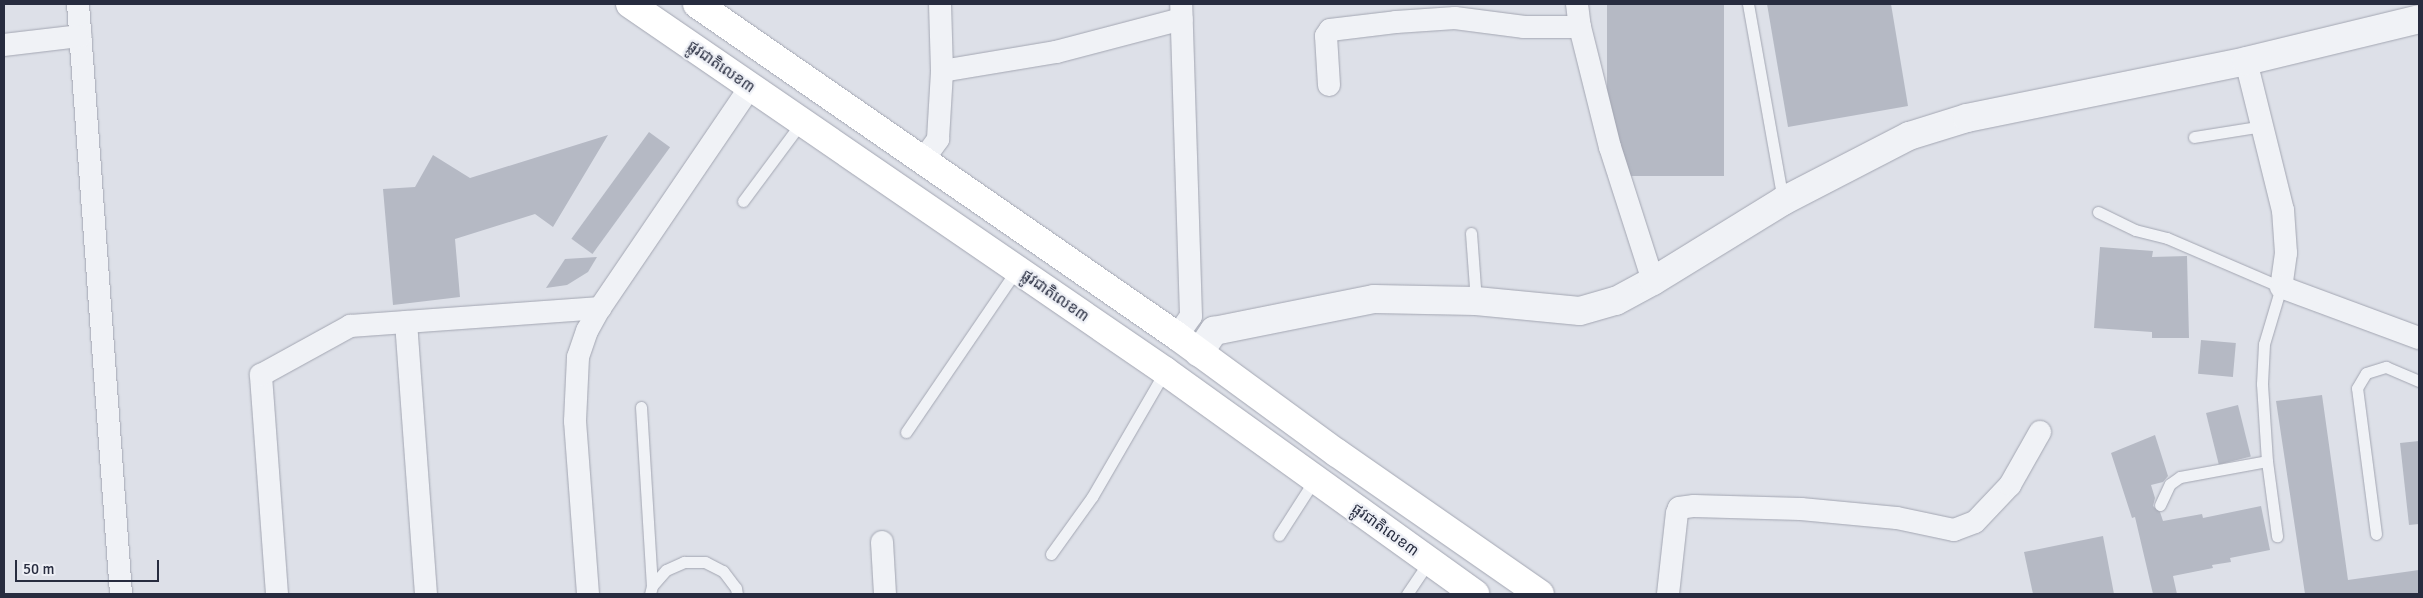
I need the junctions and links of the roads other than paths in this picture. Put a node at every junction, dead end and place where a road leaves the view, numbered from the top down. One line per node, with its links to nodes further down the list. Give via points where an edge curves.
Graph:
1 (78, 4): 11 (street)
2 (630, 4): 16 (highway, ផ្លូវជាតិលេខ៣)
3 (697, 4): 20 (highway)
4 (940, 4): 14 (street)
5 (1577, 4): 10 (street)
6 (1748, 4): 22 (lane)
7 (1181, 11): 14 (street, via 1056,52); 31 (street)
8 (1396, 13): 10 (street, via 1524,27); 15 (street, via 1330,30 1326,36)
9 (2417, 21): 13 (street)
10 (1580, 27): 26 (street, via 1610,147)
11 (80, 36): 12 (street); 51 (street)
12 (4, 45)
13 (2246, 61): 18 (street); 22 (street, via 1967,118 1909,136)
14 (942, 71): 20 (street, via 938,139)
15 (1329, 85)
16 (750, 87): 17 (highway, ផ្លូវជាតិលេខ៣); 29 (street)
17 (801, 123): 21 (lane); 25 (highway, ផ្លូវជាតិលេខ៣)
18 (2263, 126): 19 (lane); 27 (street, via 2282,210 2286,253)
19 (2194, 137)
20 (924, 160): 31 (highway)
21 (743, 201)
22 (1783, 201): 26 (street)
23 (2098, 212): 27 (lane, via 2134,230 2167,238)
24 (1471, 233): 28 (lane)
25 (1017, 269): 35 (highway, ផ្លូវជាតិលេខ៣); 38 (lane)
26 (1653, 281): 28 (street, via 1616,301 1580,311)
27 (2281, 287): 33 (street); 40 (lane, via 2264,344 2262,384)
28 (1476, 301): 32 (street, via 1374,299)
29 (600, 308): 30 (street); 54 (street, via 578,357 575,389)
30 (406, 322): 52 (street, via 350,326 261,375); 53 (street)
31 (1184, 326): 32 (street); 34 (highway)
32 (1214, 331): 34 (street)
33 (2419, 338)
34 (1199, 353): 58 (highway)
35 (1165, 371): 41 (highway, ផ្លូវជាតិលេខ៣); 47 (lane, via 1092,497)
36 (2419, 381): 43 (lane, via 2386,367 2366,373 2357,388)
37 (640, 407): 49 (lane)
38 (906, 432)
39 (2040, 432): 59 (street, via 2010,485 1976,522 1954,530 1897,518 1811,510 1679,508)
40 (2267, 461): 42 (lane, via 2180,477 2170,484); 45 (lane)
41 (1315, 479): 44 (lane); 48 (highway, ផ្លូវជាតិលេខ៣)
42 (2160, 505)
43 (2376, 534)
44 (1279, 535)
45 (2277, 536)
46 (882, 542): 56 (street)
47 (1051, 554)
48 (1428, 561): 50 (highway, ផ្លូវជាតិលេខ៣); 57 (lane)
49 (651, 590): 55 (lane, via 666,570 684,562 705,562 723,571)
50 (1471, 593)
51 (121, 594)
52 (277, 594)
53 (426, 594)
54 (588, 594)
55 (737, 594)
56 (885, 594)
57 (1407, 594)
58 (1540, 594)
59 (1668, 594)

